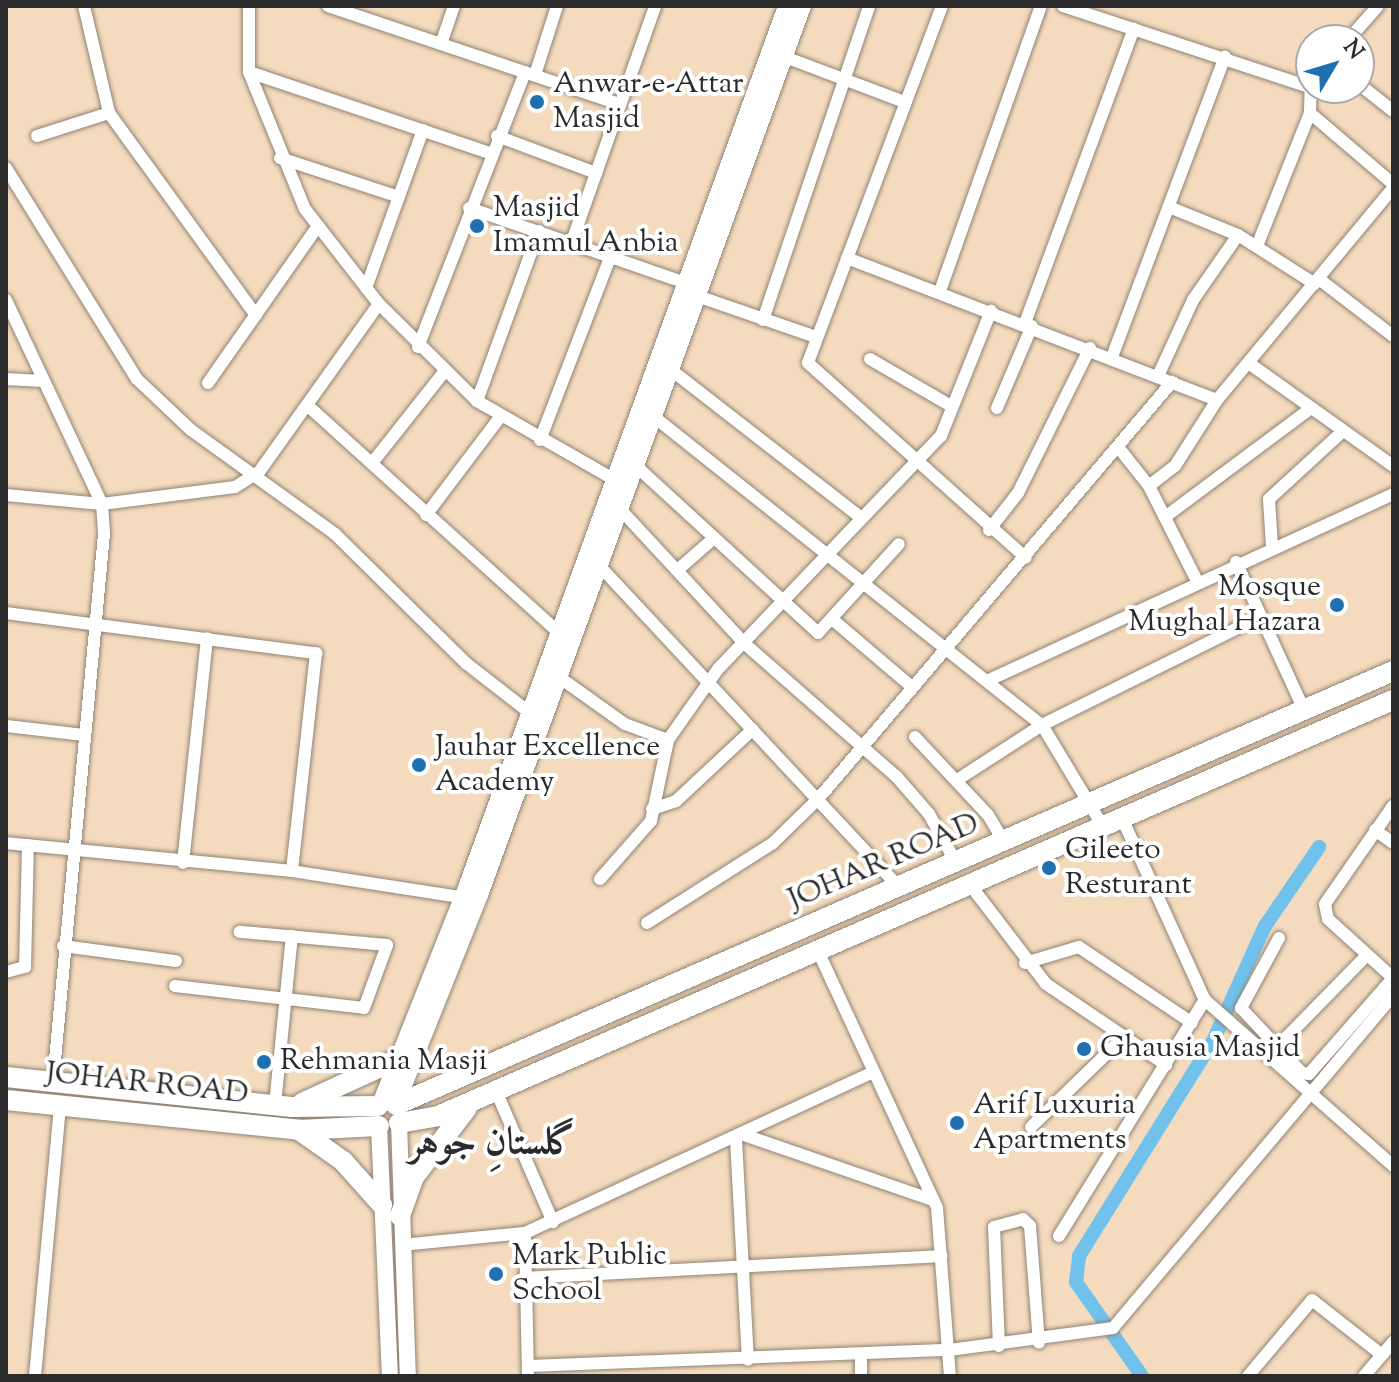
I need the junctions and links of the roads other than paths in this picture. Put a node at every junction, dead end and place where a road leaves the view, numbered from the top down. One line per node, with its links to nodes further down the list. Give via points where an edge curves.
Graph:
1 (84, 6): 29 (street)
2 (249, 6): 20 (street)
3 (328, 6): 14 (street)
4 (454, 6): 17 (street)
5 (557, 6): 21 (street)
6 (655, 6): 26 (street)
7 (786, 6): 50 (street)
8 (803, 6): 18 (street)
9 (869, 6): 22 (street)
10 (942, 6): 25 (street)
11 (1041, 6): 52 (street)
12 (1063, 6): 16 (street)
13 (1378, 6): 15 (street)
14 (352, 10): 17 (street)
15 (1362, 24)
16 (1134, 29): 19 (street); 59 (street)
17 (441, 44): 21 (street)
18 (785, 57): 22 (street); 53 (street)
19 (1225, 57): 23 (street); 40 (street)
20 (249, 72): 31 (street); 35 (street)
21 (530, 74): 26 (street); 33 (street)
22 (842, 78): 25 (street); 58 (street)
23 (1295, 80)
24 (1375, 97): 28 (street)
25 (905, 102): 48 (street)
26 (620, 104): 37 (street)
27 (1310, 104): 30 (street)
28 (1393, 111)
29 (109, 113): 32 (street); 57 (street)
30 (1310, 113): 38 (street); 46 (street)
31 (423, 130): 34 (street); 39 (street)
32 (37, 136)
33 (497, 136): 34 (street); 37 (street)
34 (489, 153): 41 (street)
35 (280, 158): 39 (street); 42 (street)
36 (6, 168): 89 (street, via 137,379 191,430)
37 (596, 173): 45 (street)
38 (1393, 186): 49 (street)
39 (399, 197): 51 (street)
40 (1169, 207): 44 (street); 64 (street)
41 (469, 208): 43 (street); 62 (street)
42 (318, 226): 51 (street); 57 (street)
43 (539, 231): 45 (street); 75 (street)
44 (1238, 235): 46 (street); 69 (street, via 1193,300)
45 (572, 241): 47 (street)
46 (1257, 246): 49 (street)
47 (611, 255): 50 (street); 83 (street)
48 (847, 258): 52 (street); 61 (street)
49 (1317, 282): 60 (street); 66 (street)
50 (685, 283): 90 (street)
51 (366, 288): 55 (street)
52 (940, 291): 56 (street)
53 (697, 296): 58 (street); 67 (street)
54 (6, 300): 71 (street)
55 (379, 304): 62 (street); 76 (street)
56 (991, 311): 59 (street); 77 (street)
57 (256, 315): 73 (street)
58 (763, 320): 61 (street)
59 (1028, 324): 63 (street); 78 (street)
60 (1393, 336)
61 (816, 337): 85 (street, via 808,363)
62 (418, 347): 68 (street)
63 (1090, 348): 64 (street); 99 (street, via 1018,493)
64 (1112, 357): 69 (street)
65 (870, 359): 77 (street)
66 (1250, 364): 74 (street); 79 (street)
67 (670, 369): 81 (street); 97 (street)
68 (445, 371): 75 (street); 86 (street)
69 (1158, 376): 72 (street)
70 (6, 379): 71 (street)
71 (43, 381): 94 (street)
72 (1172, 382): 74 (street); 84 (street)
73 (208, 383)
74 (1217, 400): 91 (street, via 1175,466)
75 (477, 401): 80 (street)
76 (307, 405): 86 (street); 89 (street)
77 (951, 406): 85 (street, via 941,436)
78 (997, 408)
79 (1311, 408): 82 (street); 98 (street)
80 (501, 416): 83 (street); 96 (street)
81 (653, 416): 87 (street); 103 (street)
82 (1343, 431): 88 (street); 102 (street, via 1269,499)
83 (540, 440): 90 (street)
84 (1118, 447): 91 (street); 104 (street)
85 (921, 459): 97 (street); 99 (street)
86 (372, 463): 96 (street)
87 (636, 466): 95 (street); 100 (street)
88 (1393, 466)
89 (259, 472): 94 (street, via 235,487); 126 (street)
90 (613, 479): 105 (street)
91 (1149, 486): 98 (street)
92 (1393, 494): 102 (street)
93 (6, 495): 94 (street)
94 (102, 504): 114 (street)
95 (620, 509): 105 (street); 107 (street)
96 (426, 515): 115 (street)
97 (860, 517): 103 (street)
98 (1165, 517): 108 (street)
99 (989, 530): 104 (street)
100 (714, 538): 107 (street); 110 (street)
101 (899, 544): 109 (street)
102 (1272, 546): 106 (street)
103 (829, 552): 109 (street); 110 (street)
104 (1026, 558): 118 (street)
105 (594, 560): 115 (street); 120 (street); 122 (street)
106 (1236, 562): 108 (street); 112 (street)
107 (681, 567): 117 (street)
108 (1196, 579): 121 (street)
109 (867, 581): 113 (street); 118 (street)
110 (785, 604): 113 (street, via 818,633); 117 (street)
111 (6, 613): 114 (street)
112 (1260, 617): 125 (street); 127 (street)
113 (832, 619): 123 (street)
114 (95, 624): 116 (street); 130 (street)
115 (559, 633): 126 (street)
116 (207, 638): 146 (street); 147 (street, via 311,650 318,658)
117 (745, 644): 122 (street); 133 (street)
118 (949, 645): 121 (street); 123 (street)
119 (1393, 671): 125 (main road, JOHAR ROAD)
120 (559, 677): 132 (street, via 625,724); 151 (street)
121 (989, 680): 127 (street)
122 (709, 684): 129 (street); 132 (street)
123 (912, 687): 133 (street)
124 (1393, 700): 139 (main road, JOHAR ROAD)
125 (1304, 710): 136 (main road, JOHAR ROAD)
126 (530, 713): 151 (street)
127 (1042, 725): 134 (street); 136 (street)
128 (6, 726): 130 (street)
129 (753, 729): 135 (street); 138 (street, via 676,801)
130 (84, 735): 145 (street)
131 (915, 737): 134 (street)
132 (668, 740): 138 (street)
133 (861, 749): 135 (street); 148 (street, via 929,814)
134 (957, 780): 142 (street)
135 (819, 798): 150 (street); 152 (street, via 773,843)
136 (1092, 805): 139 (street); 142 (main road, JOHAR ROAD)
137 (1393, 806): 140 (street)
138 (652, 809): 149 (street, via 651,821)
139 (1112, 820): 148 (main road, JOHAR ROAD); 166 (street)
140 (1375, 830): 143 (street); 158 (street, via 1325,904 1328,919)
141 (6, 843): 144 (street)
142 (1005, 843): 148 (main road, JOHAR ROAD)
143 (1393, 843)
144 (28, 845): 145 (street); 161 (street, via 25,967)
145 (71, 851): 146 (street); 156 (street)
146 (183, 863): 147 (street)
147 (292, 871): 151 (street)
148 (962, 873): 150 (main road, JOHAR ROAD); 157 (main road, JOHAR ROAD); 160 (street)
149 (600, 879)
150 (901, 889): 181 (main road, JOHAR ROAD)
151 (470, 899): 170 (street); 181 (street)
152 (647, 923)
153 (240, 932): 154 (street)
154 (292, 936): 165 (street); 165 (street, via 387,945 364,1008)
155 (1279, 938): 169 (street, via 1241,1003)
156 (63, 946): 159 (street); 174 (street)
157 (817, 949): 172 (street); 175 (main road, JOHAR ROAD)
158 (1367, 955): 162 (street); 169 (street)
159 (176, 961)
160 (1025, 963): 167 (street, via 1079,947); 168 (street)
161 (6, 972)
162 (1393, 978): 169 (street, via 1309,1074)
163 (175, 986): 165 (street)
164 (1393, 996): 176 (street)
165 (287, 999): 179 (street)
166 (1205, 1000): 167 (street); 176 (street)
167 (1192, 1023): 171 (street)
168 (1125, 1036): 171 (street); 182 (street)
169 (1276, 1048)
170 (391, 1062): 179 (main road); 181 (street)
171 (1166, 1065): 190 (street)
172 (871, 1073): 184 (street); 186 (street)
173 (6, 1077): 174 (main road, JOHAR ROAD)
174 (53, 1082): 179 (main road, JOHAR ROAD)
175 (496, 1091): 178 (main road, JOHAR ROAD); 188 (street)
176 (1310, 1096): 185 (street); 196 (street, via 1108,1330)
177 (6, 1100): 180 (main road, JOHAR ROAD)
178 (475, 1100): 181 (main road, JOHAR ROAD); 187 (main road, via 430,1152)
179 (283, 1106): 181 (main road, JOHAR ROAD)
180 (60, 1107): 183 (main road, JOHAR ROAD); 204 (street)
181 (386, 1113): 183 (main road, JOHAR ROAD); 187 (street)
182 (1031, 1127)
183 (299, 1130): 187 (main road, via 343,1161)
184 (740, 1137): 186 (street); 188 (street); 193 (street)
185 (1393, 1166)
186 (933, 1200): 192 (street)
187 (391, 1210): 191 (street); 205 (street)
188 (553, 1222): 189 (street)
189 (525, 1233): 191 (street); 194 (street)
190 (1059, 1236)
191 (402, 1245): 206 (street)
192 (941, 1256): 193 (street); 198 (street)
193 (745, 1265): 194 (street); 201 (street)
194 (524, 1278): 203 (street)
195 (1393, 1342): 199 (street)
196 (1039, 1343): 197 (street); 197 (street, via 1030,1226 1023,1219 994,1227)
197 (999, 1346): 198 (street)
198 (950, 1350): 200 (street); 209 (street)
199 (1382, 1355): 210 (street, via 1312,1300); 211 (street)
200 (861, 1356): 201 (street); 208 (street)
201 (748, 1360): 202 (street)
202 (672, 1361): 203 (street); 207 (street)
203 (528, 1371)
204 (35, 1376)
205 (390, 1376)
206 (408, 1376)
207 (673, 1376)
208 (861, 1376)
209 (950, 1376)
210 (1248, 1376)
211 (1364, 1376)

